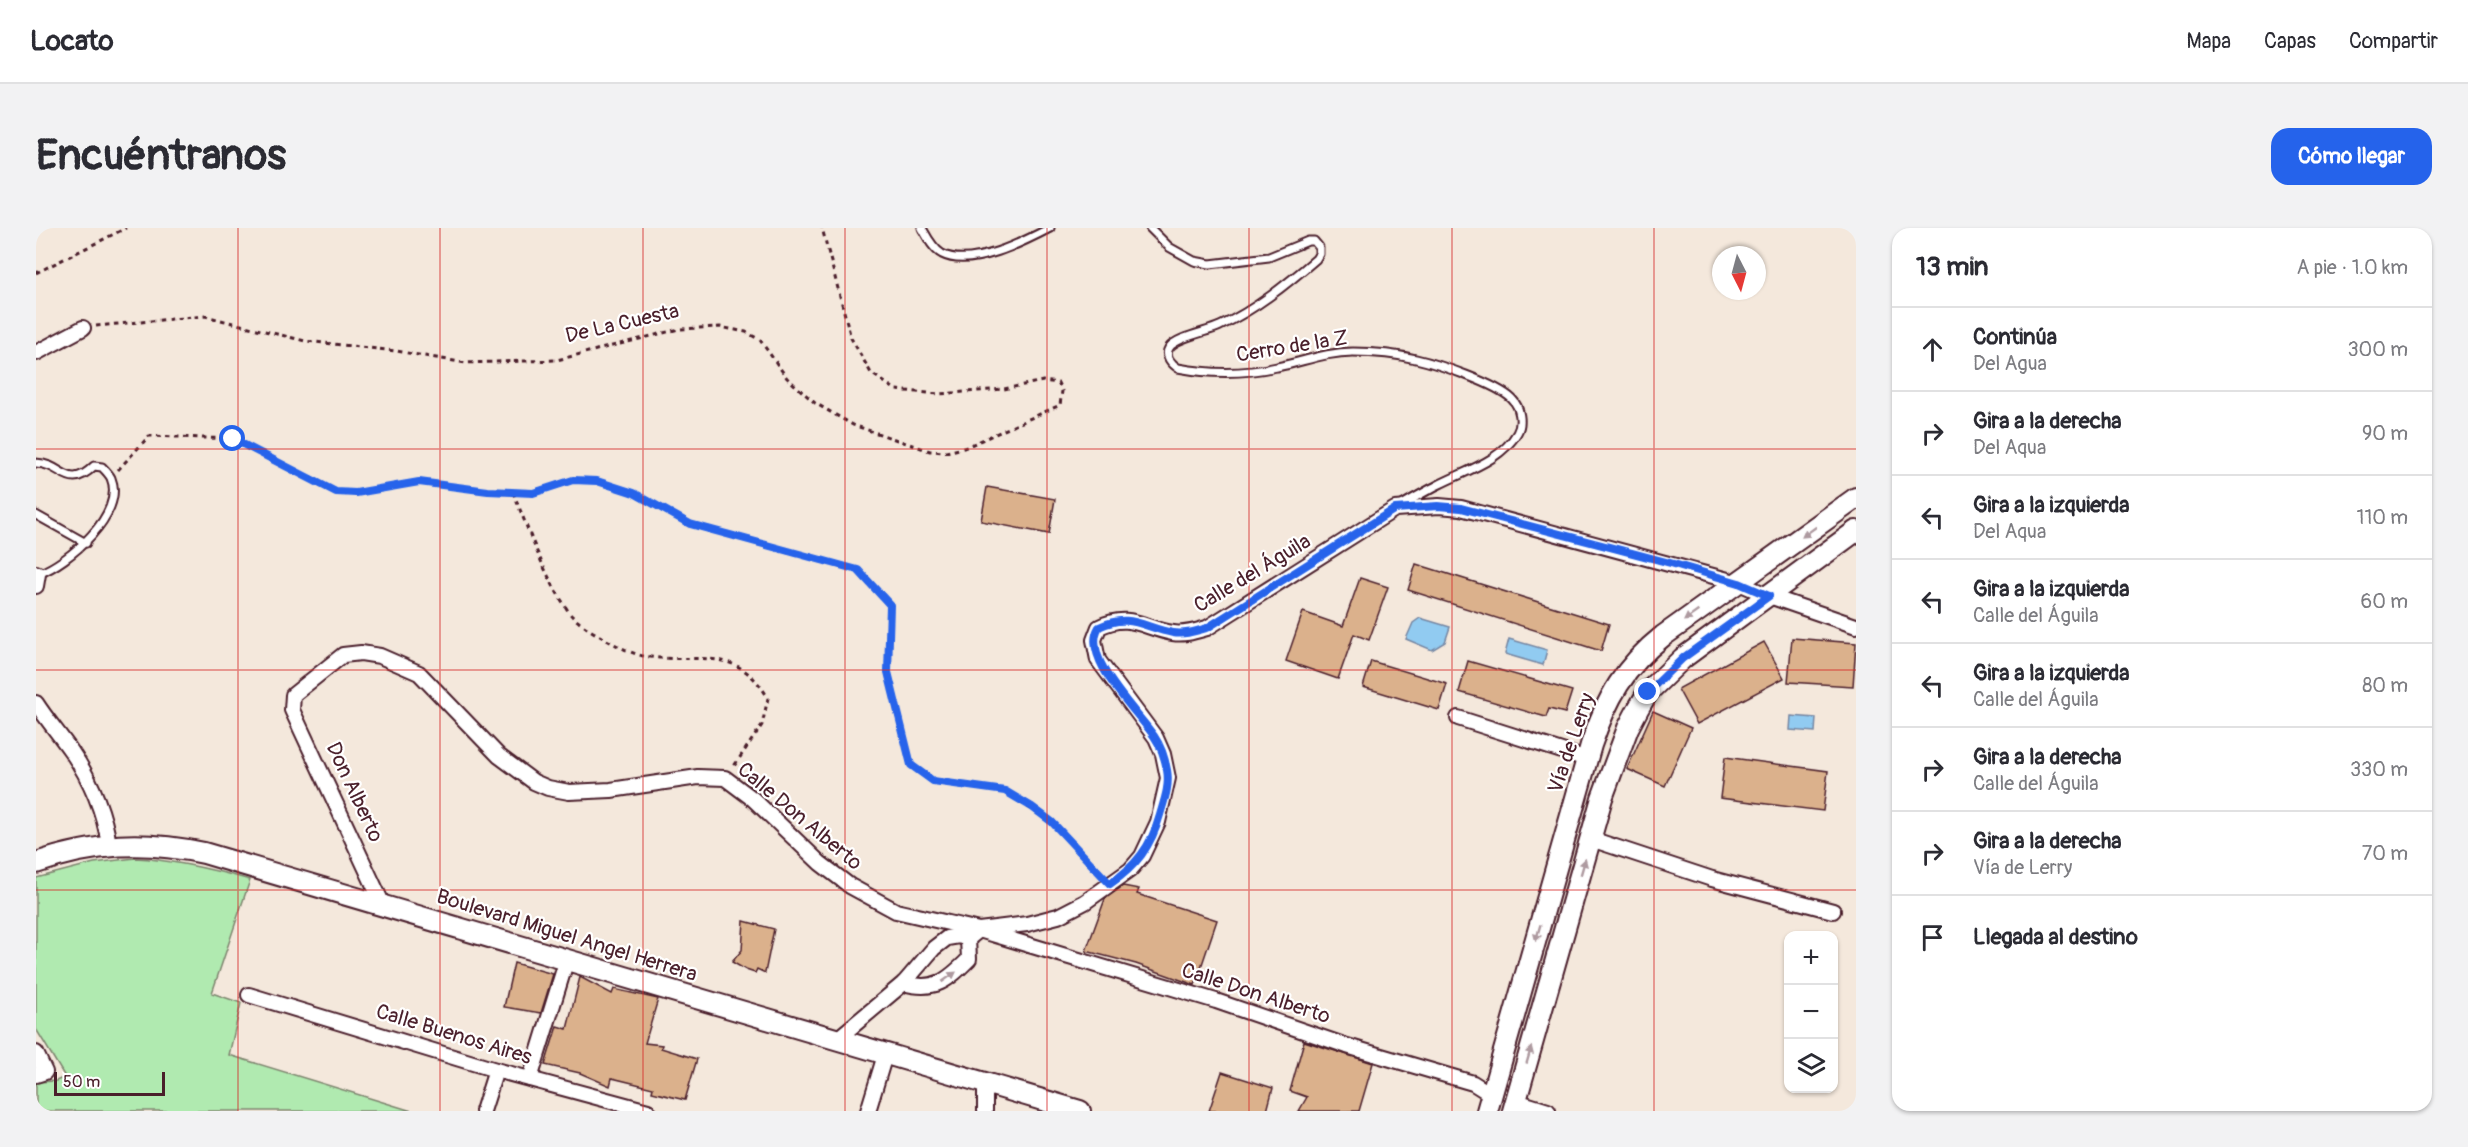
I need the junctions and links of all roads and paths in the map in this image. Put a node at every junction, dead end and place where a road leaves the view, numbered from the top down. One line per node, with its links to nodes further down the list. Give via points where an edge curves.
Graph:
1 (126, 228): 6 (path)
2 (822, 228): 7 (path, De La Cuesta, via 851,338 871,372 896,390 939,394 1004,389 1043,381 1058,383 1062,391 1059,405 964,448 938,451 853,425 815,403 787,378 760,340 746,332 720,327 679,329 557,360 465,363 305,341 205,316)
3 (922, 228): 4 (lane, via 938,251 957,258 997,252)
4 (1050, 228)
5 (1150, 228): 13 (lane, Cerro de la Z, via 1169,248 1204,264 1263,258 1310,240 1319,247 1318,258 1284,286 1223,325 1170,347 1168,356 1178,368 1241,372 1334,353 1387,354 1415,358 1461,374 1514,400 1520,415 1519,429 1502,449 1472,470)
6 (36, 273)
7 (83, 328): 8 (street)
8 (36, 353)
9 (36, 463): 10 (lane, via 75,478 98,466)
10 (111, 477): 11 (path, via 149,436 161,436 233,439 336,492 356,493 419,482); 16 (lane, via 110,508)
11 (513, 492): 25 (path, via 553,586 572,616 639,656 718,659 743,667 761,685 768,698 762,725); 31 (path, via 533,493 573,480 597,481 634,493 690,524 858,570 890,605 888,672 911,765 933,781 1005,791 1032,807 1052,822)
12 (1855, 501): 18 (street, Vía de Lerry, one-way to 18)
13 (1395, 509): 18 (street, Calle del Águila, via 1461,508); 31 (street, Calle del Águila, via 1207,628 1184,634 1118,620 1099,627 1094,640 1098,660 1156,738 1168,778 1158,822 1142,856)
14 (36, 515): 16 (lane)
15 (1856, 531): 19 (street)
16 (86, 543): 17 (lane)
17 (37, 577)
18 (1739, 583): 19 (street, Calle del Águila); 24 (street, Vía de Lerry, one-way to 24, via 1663,636 1631,665 1605,709)
19 (1769, 596): 20 (street, Calle del Águila); 27 (street, via 1683,658 1648,692 1628,728)
20 (1856, 626)
21 (293, 695): 25 (street, Calle Don Alberto, via 343,655 380,656 419,673 499,756 548,788 569,792 611,790 698,777); 32 (street, Don Alberto, via 292,710)
22 (36, 703): 29 (street, via 92,786)
23 (1458, 718): 24 (street)
24 (1587, 759): 26 (street, Vía de Lerry)
25 (725, 777): 34 (street, Calle Don Alberto, via 850,886 896,911)
26 (1579, 791): 27 (street); 45 (street, Vía de Lerry, one-way to 45)
27 (1602, 798): 28 (street)
28 (1591, 839): 33 (street, via 1712,879); 46 (street, one-way to 28)
29 (109, 845): 30 (street, Boulevard Miguel Angel Herrera); 32 (street, Boulevard Miguel Angel Herrera, via 152,844 204,853)
30 (36, 863)
31 (1110, 884): 34 (street, Calle del Águila, via 1059,916)
32 (383, 905): 35 (street, Boulevard Miguel Angel Herrera)
33 (1833, 911)
34 (973, 934): 36 (street, Calle del Águila, via 947,938); 36 (street, one-way to 34, via 917,987 948,980 969,959); 45 (street, Calle Don Alberto, via 1216,1001 1347,1046 1473,1083)
35 (567, 959): 38 (street, Boulevard Miguel Angel Herrera); 43 (street)
36 (904, 983): 38 (street, Calle del Águila)
37 (249, 995): 41 (street, Calle Buenos Aires)
38 (836, 1040): 40 (street, Boulevard Miguel Angel Herrera)
39 (36, 1053): 42 (street)
40 (885, 1055): 44 (street, Boulevard Miguel Angel Herrera); 50 (street)
41 (496, 1070): 43 (street, Calle Buenos Aires); 48 (street)
42 (40, 1074)
43 (530, 1079): 49 (street, Calle Buenos Aires)
44 (985, 1084): 47 (street, Boulevard Miguel Angel Herrera); 51 (street)
45 (1489, 1103)
46 (1515, 1106): 52 (street)
47 (1075, 1110)
48 (483, 1111)
49 (648, 1111)
50 (868, 1111)
51 (985, 1111)
52 (1548, 1111)

